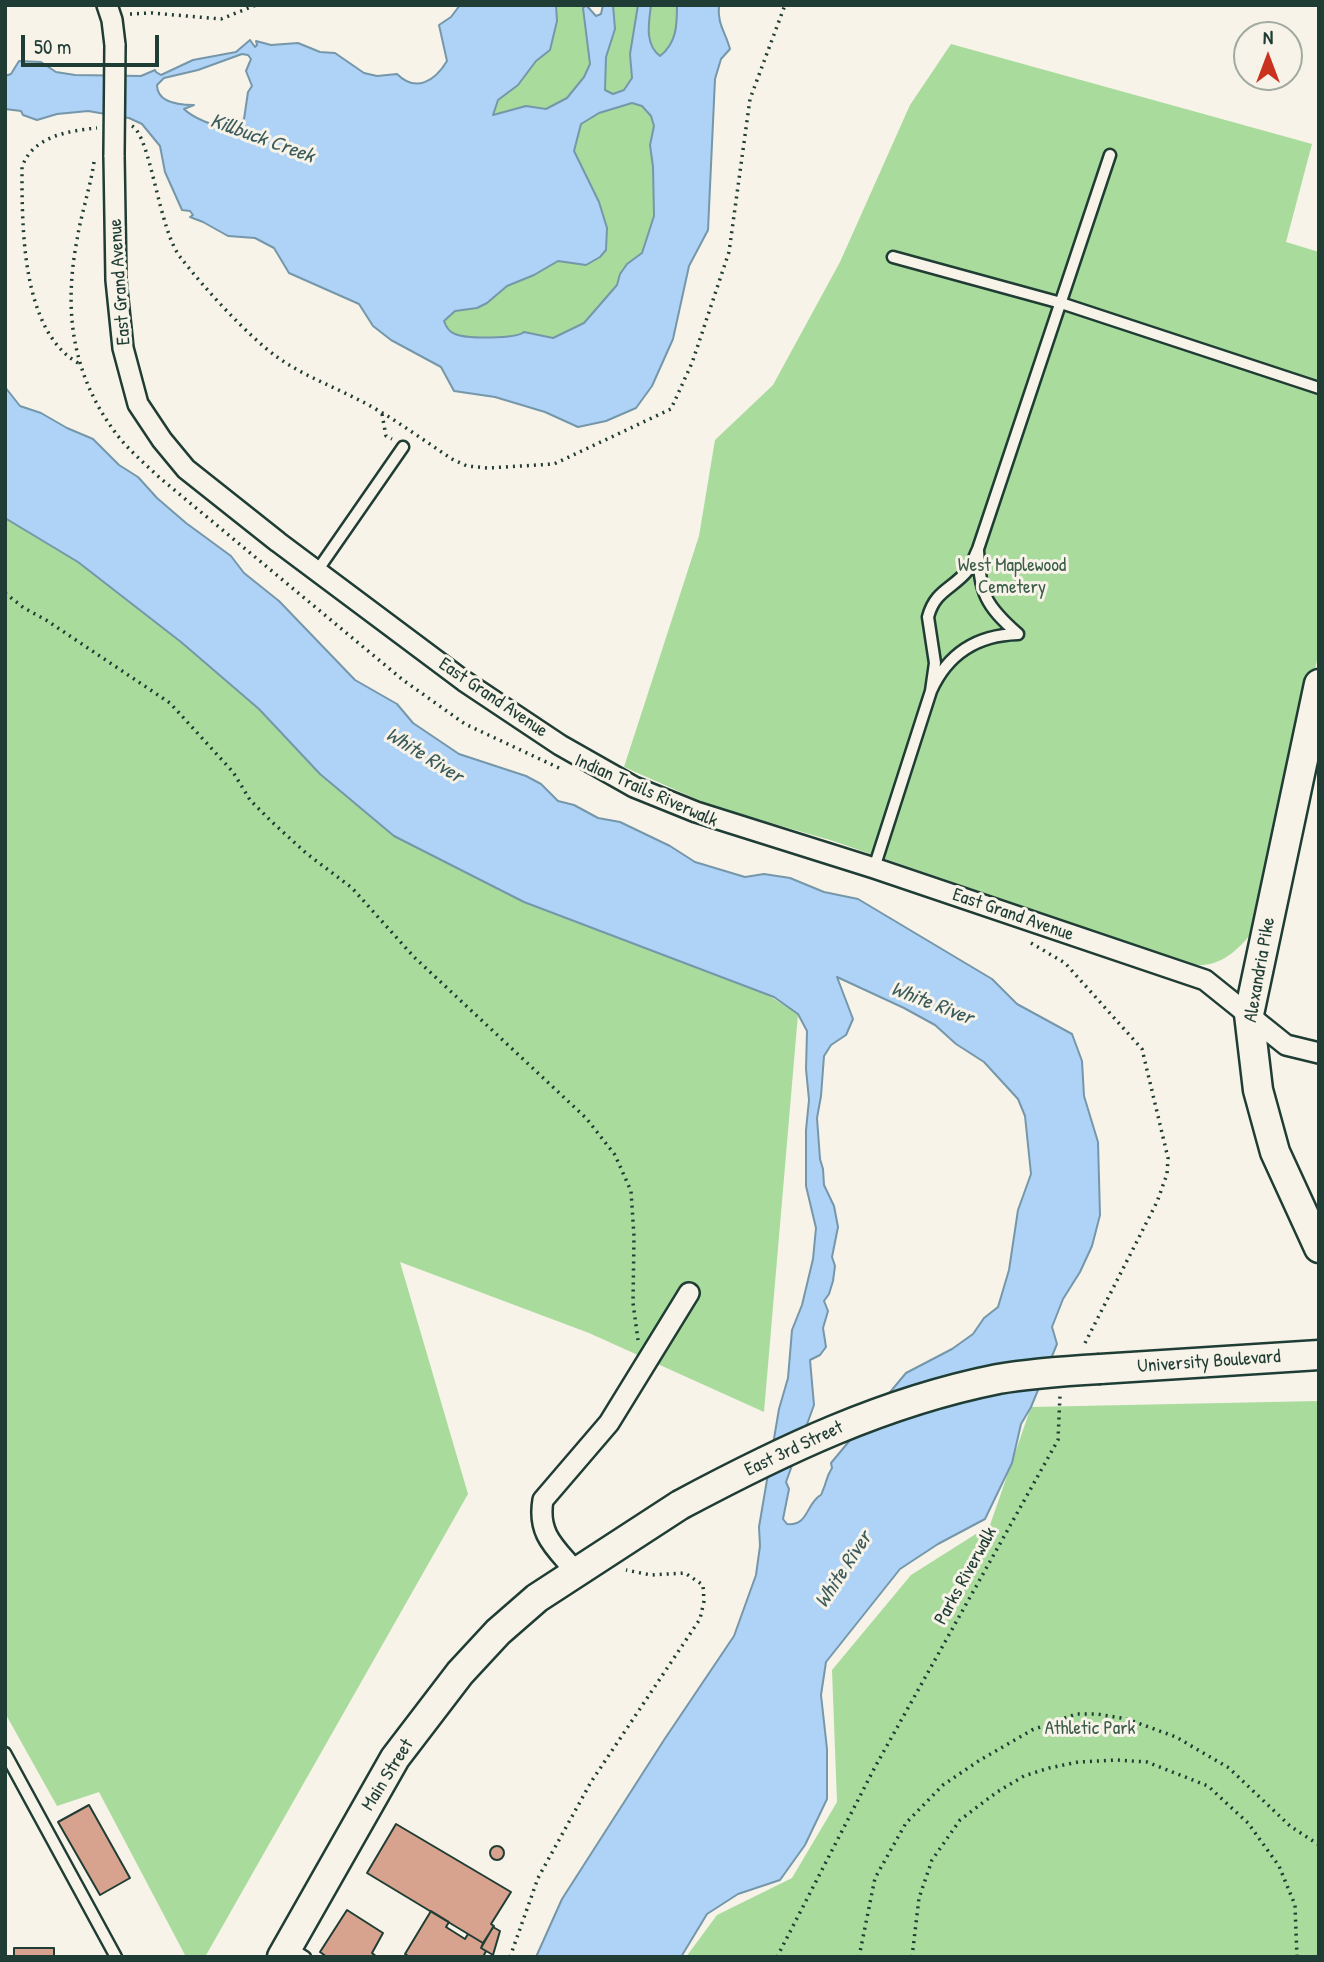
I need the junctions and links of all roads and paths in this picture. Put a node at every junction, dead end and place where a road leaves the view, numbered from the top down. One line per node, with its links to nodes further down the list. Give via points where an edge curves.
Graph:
1 (256, 5): 3 (path, via 221,19)
2 (785, 5): 12 (path, via 750,99 729,252 692,363 671,409 554,464 488,468 452,459)
3 (108, 10): 7 (street, East Grand Avenue, bridge, via 115,45)
4 (130, 124): 12 (path, via 138,128 145,143 169,234 192,272 274,355)
5 (103, 127): 10 (path, via 62,132 26,156 22,167 25,242 35,307 56,344)
6 (1110, 155): 9 (lane)
7 (104, 156): 10 (path, Indian Trails Riverwalk, via 77,237 69,299); 15 (street, East Grand Avenue, via 123,348 138,404 186,469)
8 (893, 257): 9 (lane)
9 (1061, 303): 11 (lane); 14 (lane)
10 (80, 364): 19 (path, Indian Trails Riverwalk, via 112,428 160,478 413,688 465,724)
11 (1319, 388)
12 (382, 414): 13 (path, via 386,436)
13 (403, 447): 15 (lane)
14 (978, 549): 18 (lane, via 967,570 940,593 930,610); 18 (lane, via 979,579 993,612 1018,634 997,635 963,650 939,673)
15 (317, 571): 20 (street, East Grand Avenue, via 464,681 634,787 696,812)
16 (5, 593): 27 (path, via 170,703 272,822 352,888 414,957 586,1118 615,1155 631,1191 633,1303 638,1345)
17 (1319, 684): 22 (main road, Alexandria Pike)
18 (931, 691): 20 (lane)
19 (565, 771)
20 (874, 868): 22 (street, East Grand Avenue, via 1205,981)
21 (1022, 939): 28 (path, via 1065,963 1142,1049 1168,1158 1157,1202)
22 (1249, 1014): 23 (street, East Grand Avenue, via 1286,1045); 24 (main road, Alexandria Pike, via 1258,1090 1275,1152)
23 (1319, 1053)
24 (1319, 1248)
25 (689, 1293): 27 (street)
26 (1319, 1355): 28 (main road, University Boulevard)
27 (647, 1361): 31 (street, via 609,1423 543,1500 541,1517 548,1539)
28 (1089, 1363): 31 (main road, East 3rd Street, bridge, via 999,1379 883,1410 774,1455 680,1505)
29 (1060, 1392): 38 (path, Parks Riverwalk, via 1058,1440 882,1755)
30 (626, 1570): 37 (path, via 651,1575 685,1573 704,1585 700,1619 591,1782 538,1878)
31 (576, 1572): 32 (main road, East 3rd Street)
32 (521, 1612): 35 (main road, Main Street, via 460,1673 395,1758)
33 (5, 1753): 36 (lane)
34 (1319, 1845): 39 (path, via 1290,1826 1229,1768 1175,1737 1127,1718 1076,1714 1032,1730 980,1760 943,1785 906,1823 875,1878)
35 (292, 1953)
36 (116, 1957)
37 (510, 1957)
38 (777, 1957)
39 (859, 1957)
40 (912, 1957): 41 (path, via 919,1898 932,1860 960,1820 1024,1776 1049,1768 1117,1760 1147,1762 1208,1786 1248,1823 1279,1866 1294,1905)
41 (1297, 1957)

